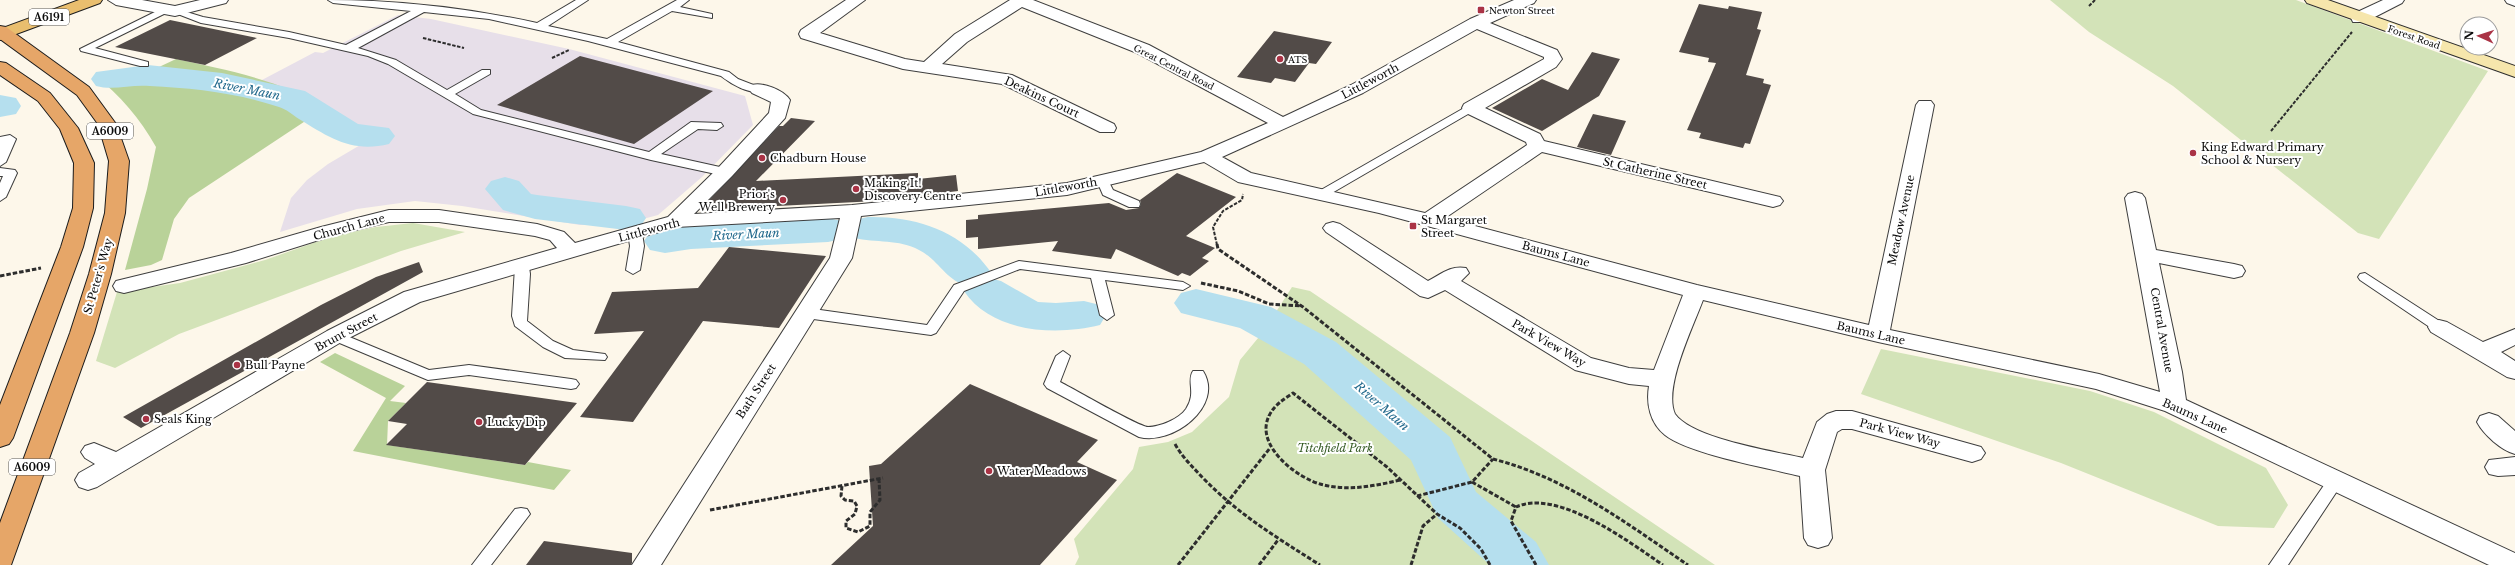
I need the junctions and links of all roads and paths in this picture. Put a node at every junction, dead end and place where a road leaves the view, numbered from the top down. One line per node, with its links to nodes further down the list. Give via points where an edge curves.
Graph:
1 (94, 0): 21 (main road, A6191)
2 (116, 0): 14 (street)
3 (220, 0): 14 (street)
4 (333, 0): 16 (lane)
5 (583, 0): 20 (lane)
6 (684, 0): 15 (lane)
7 (857, 0): 30 (street, Deakins Court, via 806,34 868,54)
8 (2096, 0): 13 (path)
9 (2313, 0): 18 (main road, Forest Road)
10 (2396, 0): 18 (street)
11 (1020, 1): 30 (street, via 961,38); 37 (street, Great Central Road, via 1143,49)
12 (1517, 2): 19 (street, Littleworth)
13 (2089, 6)
14 (169, 7): 24 (lane, via 201,20); 28 (lane, via 84,49)
15 (671, 8): 17 (lane); 23 (lane)
16 (421, 10): 20 (lane, via 489,16); 24 (lane)
17 (708, 16)
18 (2363, 19): 32 (main road, Forest Road); 40 (path)
19 (1476, 23): 36 (street, via 1545,51 1551,54 1553,59 1537,71); 37 (street, Littleworth, via 1356,89)
20 (538, 27): 23 (lane)
21 (2, 33): 112 (highway, St Peter's Way / A6009, via 83,91 107,124 118,161 115,213 100,274 82,333)
22 (423, 38): 25 (path)
23 (607, 44): 33 (lane, via 724,74 734,82)
24 (347, 48): 34 (lane, via 392,62)
25 (464, 48)
26 (570, 49): 27 (path)
27 (552, 58)
28 (144, 64)
29 (0, 67): 89 (highway, A6009, via 44,98 69,128 84,163 83,208 72,247)
30 (927, 68): 39 (street, Deakins Court, via 1006,78)
31 (486, 72): 34 (lane)
32 (2515, 72)
33 (758, 89): 47 (street, via 781,100 778,114)
34 (446, 95): 43 (lane, via 477,112)
35 (1925, 105): 76 (street, Meadow Avenue)
36 (1471, 108): 42 (street, via 1533,138); 50 (lane)
37 (1283, 124): 44 (street, Littleworth)
38 (717, 126): 43 (lane, via 696,125)
39 (1106, 128)
40 (2271, 131)
41 (0, 141): 45 (lane, via 10,139)
42 (1537, 145): 53 (street, St Catherine Street); 56 (street, via 1532,151)
43 (651, 156): 47 (lane)
44 (1207, 156): 48 (street, Baums Lane); 49 (street, Littleworth)
45 (0, 162)
46 (0, 172): 51 (lane, via 11,173)
47 (725, 172): 57 (street)
48 (1245, 178): 50 (street, Baums Lane); 72 (path, via 1242,200 1223,211 1214,227 1218,249)
49 (1103, 181): 54 (lane, via 1108,192); 55 (street, Littleworth, via 1014,196)
50 (1320, 194): 56 (street, Baums Lane)
51 (0, 197)
52 (2135, 198): 61 (street, Central Avenue)
53 (1772, 201)
54 (1134, 204)
55 (852, 211): 57 (street, Littleworth); 73 (street, Bath Street, via 841,258)
56 (1429, 220): 71 (street, Baums Lane)
57 (675, 221): 59 (street, Littleworth)
58 (1333, 228): 84 (street, Park View Way, via 1428,291 1452,277 1583,364 1629,376)
59 (634, 233): 60 (street, Littleworth); 64 (lane, via 637,246)
60 (571, 251): 62 (street, Brunt Street); 69 (street, Church Lane, via 557,236 537,230 438,216 389,216 238,258)
61 (2148, 255): 65 (street); 86 (street, Central Avenue)
62 (522, 267): 77 (street, Brunt Street, via 412,297); 81 (lane, via 524,281 519,311 520,323 548,344 570,355)
63 (43, 268): 67 (path)
64 (633, 270)
65 (2234, 271)
66 (1097, 275): 70 (lane); 73 (lane, via 1019,265 959,288 931,330); 74 (lane)
67 (0, 276)
68 (2365, 277): 75 (lane)
69 (124, 286)
70 (1183, 286): 72 (path, via 1204,283 1238,291 1269,304)
71 (1695, 291): 76 (street, Baums Lane); 84 (street)
72 (1303, 306): 94 (path)
73 (806, 314): 109 (street, Bath Street)
74 (1107, 315)
75 (2439, 327): 79 (street)
76 (1878, 335): 86 (street, Baums Lane, via 2099,382)
77 (335, 336): 85 (lane, via 428,375 469,370); 95 (street, Brunt Street)
78 (2515, 336): 79 (street)
79 (2482, 352): 82 (street)
80 (1063, 356): 88 (lane, via 1052,384 1145,433)
81 (600, 357)
82 (2515, 371)
83 (1198, 375): 88 (lane, via 1200,398 1190,415)
84 (1663, 379): 96 (street, via 1658,399 1664,415 1675,430 1696,440)
85 (571, 384)
86 (2174, 405): 102 (street, Baums Lane)
87 (2489, 422): 90 (street)
88 (1169, 429): 105 (path, via 1181,455)
89 (0, 438)
90 (2515, 444)
91 (1270, 448): 100 (path, via 1295,474 1321,485 1365,487); 100 (path, via 1269,419 1285,397 1293,393); 105 (path)
92 (94, 452): 95 (street)
93 (1972, 452): 96 (street, Park View Way, via 1852,420 1836,420 1826,428)
94 (1493, 459): 101 (path); 122 (path, via 1516,464 1582,495)
95 (117, 464): 99 (street, Brunt Street)
96 (1812, 470): 110 (street, Park View Way)
97 (883, 478): 98 (path)
98 (879, 479): 103 (path); 103 (path, via 880,500 870,512 870,526 862,532 852,532 846,528 846,521 855,514 857,506 854,501 845,500 841,496)
99 (88, 480)
100 (1400, 480): 104 (path)
101 (1472, 482): 104 (path); 106 (path)
102 (2335, 482): 123 (lane); 124 (street, Baums Lane)
103 (842, 486): 109 (path)
104 (1417, 496): 108 (path)
105 (1227, 503): 111 (path); 115 (path)
106 (1516, 507): 120 (path, via 1512,521); 121 (path, via 1529,501 1558,506 1594,523)
107 (521, 514): 113 (lane)
108 (1437, 514): 118 (path, via 1423,526); 119 (path, via 1460,528 1481,549)
109 (676, 516): 114 (street, Bath Street)
110 (1818, 538)
111 (1278, 540): 116 (path); 117 (path)
112 (0, 560)
113 (481, 565)
114 (646, 565)
115 (1178, 565)
116 (1259, 565)
117 (1320, 565)
118 (1411, 565)
119 (1490, 565)
120 (1536, 565)
121 (1664, 565)
122 (1688, 565)
123 (2278, 565)
124 (2515, 565)

